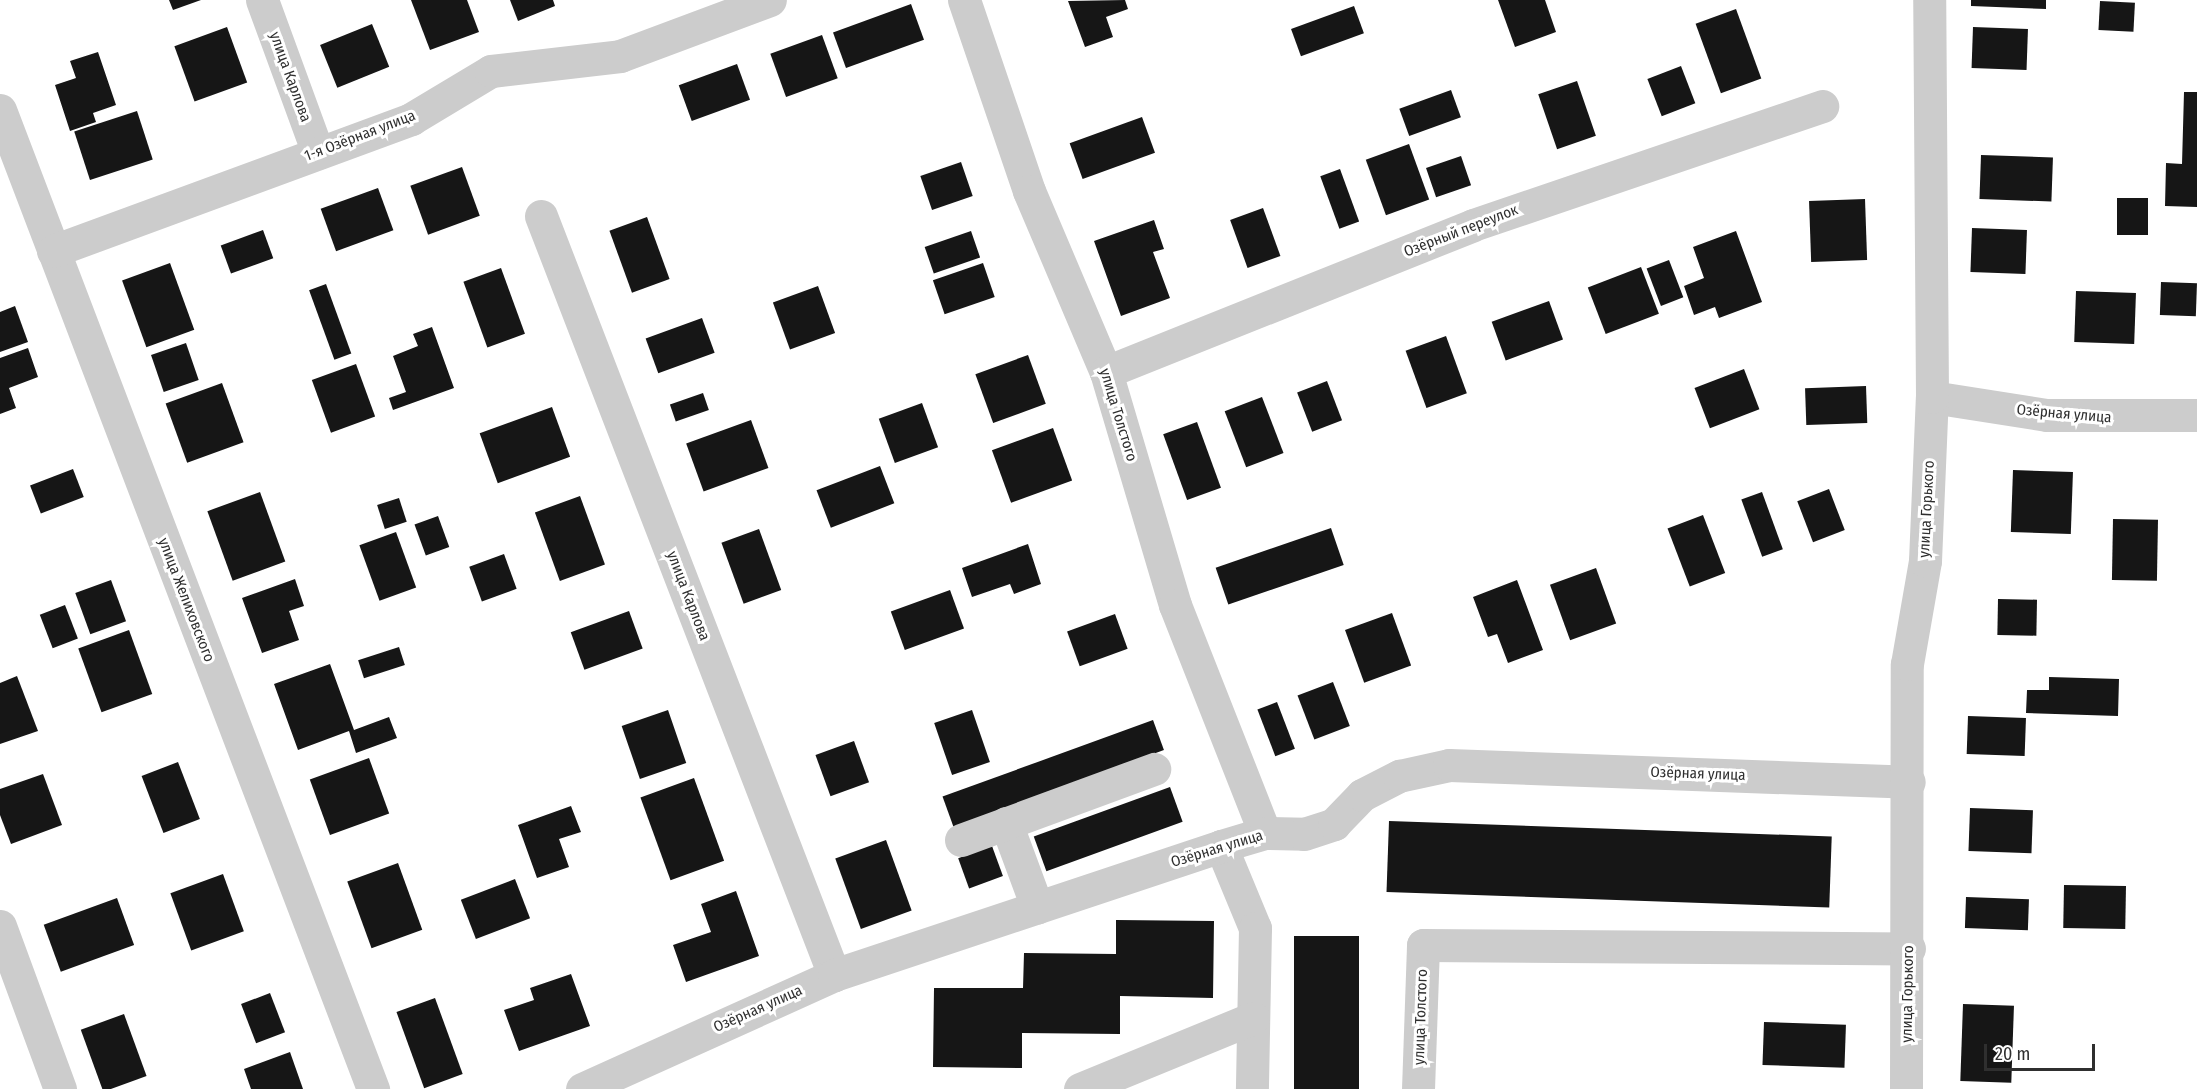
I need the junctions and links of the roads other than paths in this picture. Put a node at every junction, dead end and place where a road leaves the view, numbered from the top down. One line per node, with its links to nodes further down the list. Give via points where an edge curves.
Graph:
1 (262, 0): 7 (street, улица Карлова)
2 (770, 0): 7 (street, 1-я Озёрная улица, via 620,56 491,71 411,119)
3 (964, 0): 10 (street, улица Толстого, via 1029,191)
4 (1929, 0): 11 (street, улица Горького)
5 (1822, 106): 10 (street, Озёрный переулок, via 1473,225)
6 (0, 110): 9 (street, улица Желиховского)
7 (318, 153): 9 (street, 1-я Озёрная улица)
8 (541, 216): 22 (street, улица Карлова)
9 (53, 251): 25 (street, улица Желиховского)
10 (1106, 372): 16 (street, улица Толстого, via 1175,605)
11 (1932, 398): 12 (street, Озёрная улица, via 2048,415); 14 (street, улица Горького, via 1925,561 1907,664)
12 (2197, 415)
13 (1154, 769): 15 (street)
14 (1909, 782): 16 (street, Озёрная улица, via 1449,765 1399,776 1362,795 1334,824 1304,834); 21 (street, улица Горького)
15 (1006, 823): 17 (street); 19 (street)
16 (1265, 833): 18 (street, Озёрная улица)
17 (961, 840)
18 (1221, 846): 19 (street, Озёрная улица); 23 (street, via 1255,928)
19 (1037, 907): 22 (street, Озёрная улица)
20 (0, 926): 24 (street)
21 (1909, 948): 29 (street, улица Толстого, via 1423,945); 30 (street, улица Горького)
22 (834, 975): 26 (street, Озёрная улица)
23 (1254, 1018): 27 (street); 28 (street)
24 (60, 1089)
25 (373, 1089)
26 (582, 1089)
27 (1080, 1089)
28 (1252, 1089)
29 (1418, 1089)
30 (1906, 1089)

